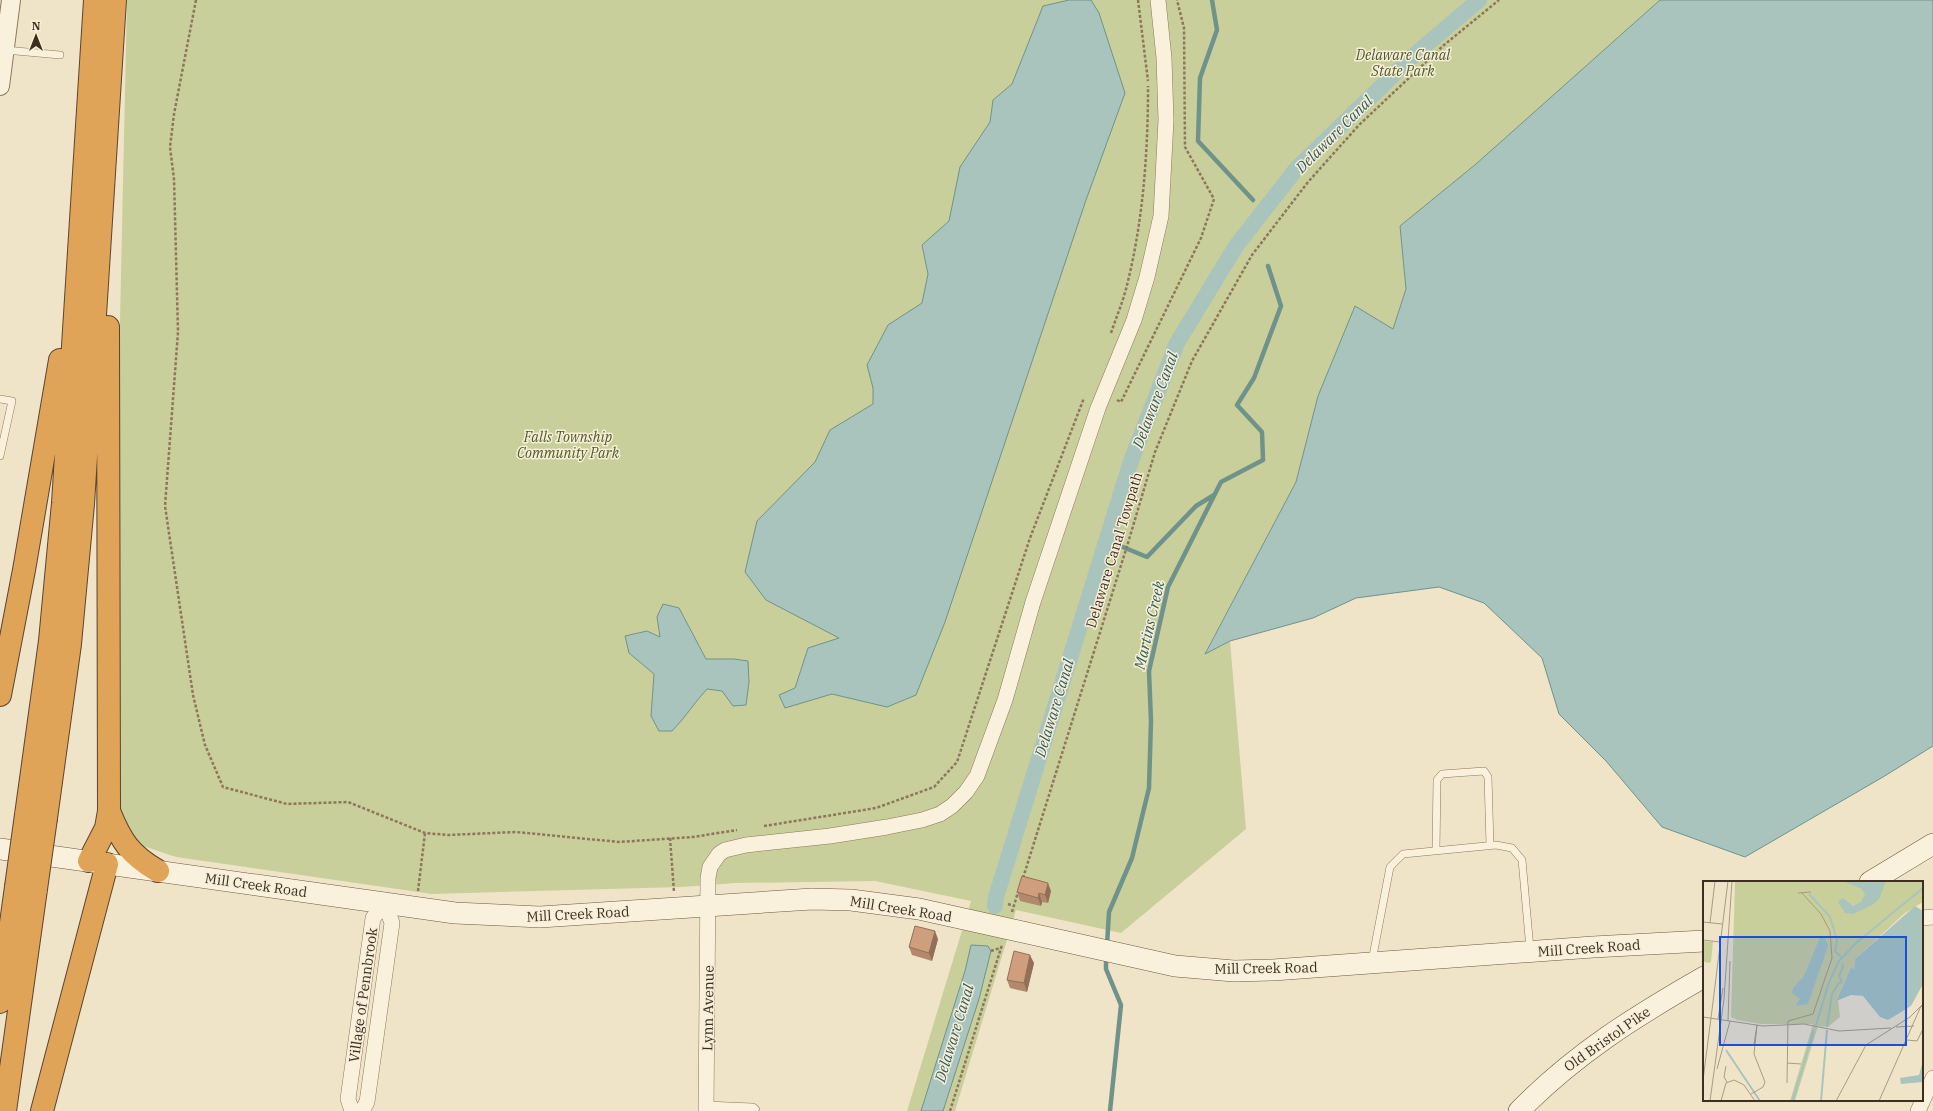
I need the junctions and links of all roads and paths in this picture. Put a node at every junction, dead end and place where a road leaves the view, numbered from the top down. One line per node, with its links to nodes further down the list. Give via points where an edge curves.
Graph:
1 (11, 0): 8 (street)
2 (95, 0): 12 (highway)
3 (116, 0): 11 (highway)
4 (196, 0): 22 (path, via 170,147 174,179 178,332 165,506 193,696 205,745 223,787 287,804 348,802)
5 (1138, 0): 13 (path, via 1148,82 1148,129 1140,221 1126,290)
6 (1158, 0): 34 (street, Lynn Avenue, via 1164,58 1166,120 1161,216 1147,277 1134,320 1098,408 1033,602 1005,700 976,776 966,792 952,806 940,814 922,820 725,850 710,867)
7 (1498, 0): 33 (path, Delaware Canal Towpath, via 1444,45 1359,125 1308,182 1252,255 1192,360 1155,452 1014,906)
8 (2, 50): 9 (lane); 10 (street)
9 (60, 55)
10 (0, 86)
11 (107, 129): 18 (highway); 19 (highway, via 77,566 68,659)
12 (80, 240): 17 (highway); 19 (highway, via 63,495 46,671)
13 (1108, 340)
14 (1087, 391): 20 (path, via 1030,538 957,762 934,787 876,808)
15 (0, 398): 16 (lane, via 12,401)
16 (0, 456)
17 (0, 695)
18 (109, 811): 28 (highway); 29 (highway, via 124,844 143,862)
19 (36, 817): 31 (highway, bridge)
20 (756, 828)
21 (740, 830): 23 (path)
22 (425, 833): 23 (path, via 448,835 516,832 619,842); 35 (path)
23 (670, 838): 36 (path)
24 (1933, 844): 30 (main road)
25 (1490, 845): 27 (lane); 27 (lane, via 1488,777 1484,771 1442,774 1437,780); 41 (lane, via 1512,848 1522,860)
26 (0, 849): 28 (main road, Mill Creek Road)
27 (1436, 850): 42 (lane, via 1402,854 1390,867)
28 (98, 863): 29 (main road, Mill Creek Road); 50 (highway)
29 (158, 871): 32 (main road, Mill Creek Road)
30 (1872, 881)
31 (26, 888): 44 (highway); 49 (highway)
32 (385, 903): 35 (main road, Mill Creek Road); 51 (street, Village of Pennbrook, via 373,918 348,1099); 52 (street, Village of Pennbrook, via 392,923 367,1102)
33 (1008, 904)
34 (709, 906): 36 (main road, Mill Creek Road); 42 (main road, Mill Creek Road, via 812,899 874,902 919,909 1175,966 1234,971); 48 (street, Lynn Avenue)
35 (416, 907): 36 (main road, Mill Creek Road, via 455,913 540,916)
36 (676, 908)
37 (1933, 917): 38 (street)
38 (1923, 918)
39 (1703, 941): 41 (main road, Mill Creek Road)
40 (991, 951): 54 (path, via 1001,948)
41 (1530, 951): 42 (main road, Mill Creek Road)
42 (1371, 963)
43 (1703, 978): 55 (main road, Old Bristol Pike, via 1644,1011 1598,1042 1546,1084)
44 (0, 1002)
45 (1933, 1078): 46 (street)
46 (1923, 1100)
47 (1923, 1101): 56 (street)
48 (706, 1110): 53 (street)
49 (5, 1111)
50 (42, 1111)
51 (352, 1111)
52 (362, 1111)
53 (752, 1111)
54 (950, 1111)
55 (1519, 1111)
56 (1918, 1111)

